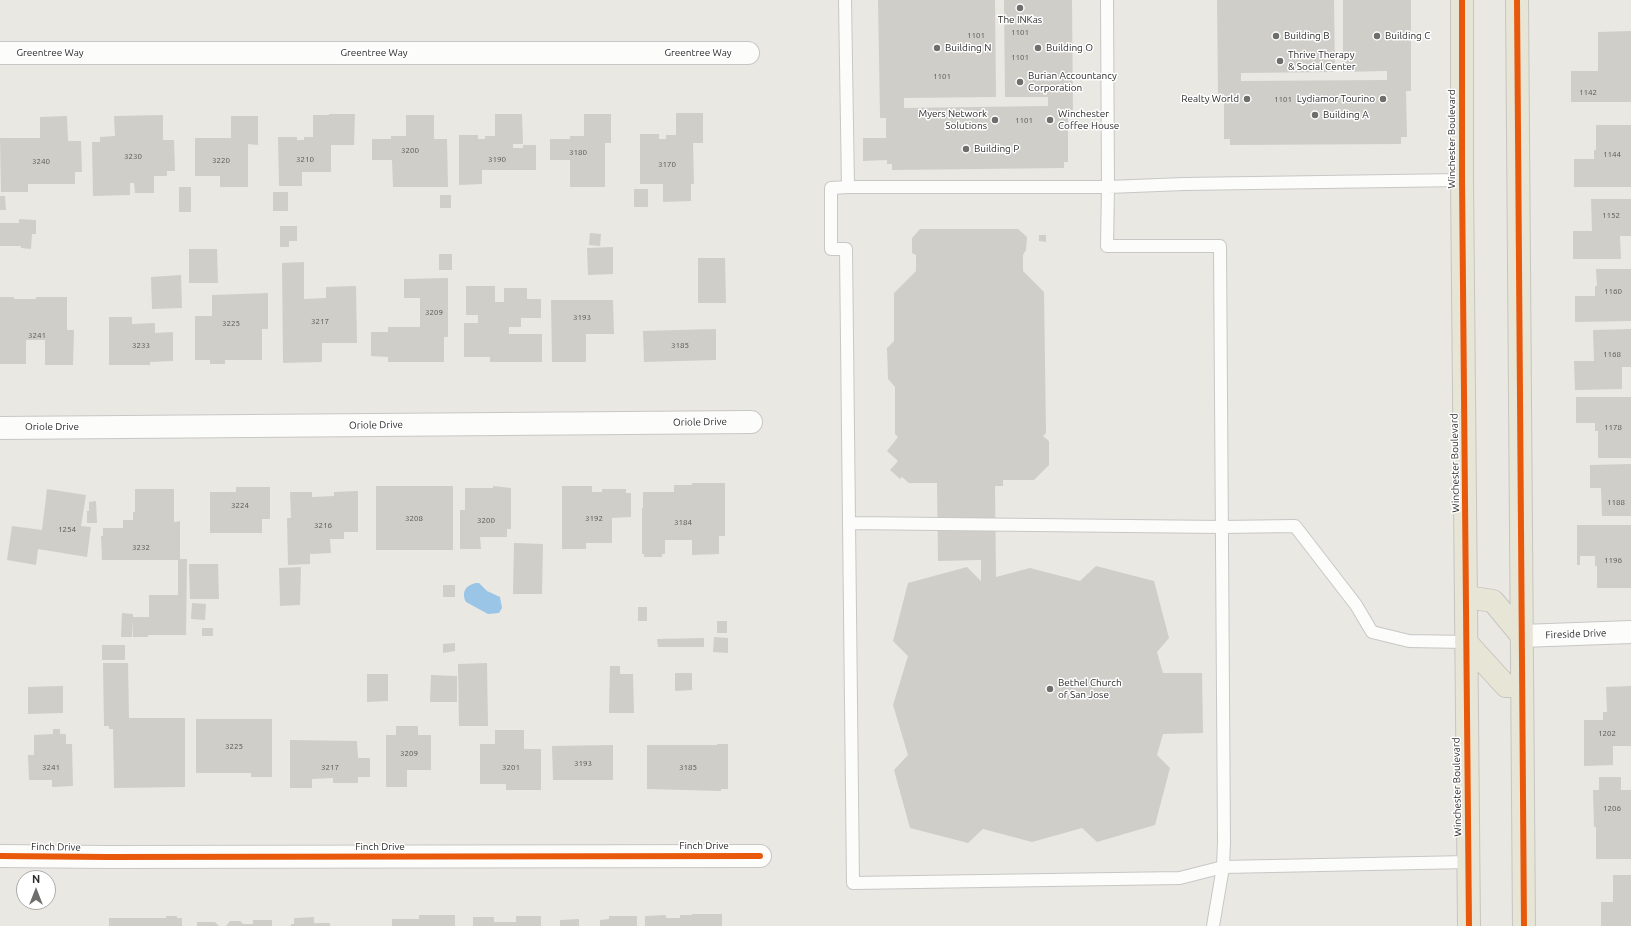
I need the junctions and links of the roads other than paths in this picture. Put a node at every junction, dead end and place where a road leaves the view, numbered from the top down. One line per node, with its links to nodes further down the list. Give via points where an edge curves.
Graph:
1 (845, 0): 8 (lane)
2 (1107, 0): 9 (lane)
3 (1462, 0): 7 (main road, Winchester Boulevard)
4 (1518, 0): 16 (main road)
5 (0, 53): 6 (street, Greentree Way)
6 (748, 53)
7 (1462, 180): 9 (lane); 14 (main road, Winchester Boulevard)
8 (848, 187): 9 (lane); 12 (lane, via 830,188 831,249 846,250)
9 (1108, 187): 13 (lane, via 1107,246 1220,246)
10 (752, 422): 11 (street, Oriole Drive)
11 (0, 428)
12 (849, 524): 13 (lane); 22 (lane, via 853,883 1180,878)
13 (1222, 527): 17 (lane, via 1295,526 1356,605 1372,632 1409,641); 22 (lane)
14 (1466, 596): 16 (main road, via 1493,601); 17 (main road, Winchester Boulevard)
15 (1631, 632): 16 (street, Fireside Drive)
16 (1522, 636): 18 (main road)
17 (1466, 642): 18 (main road, via 1506,686); 21 (main road, Winchester Boulevard)
18 (1522, 686): 25 (main road)
19 (0, 856): 20 (street, Finch Drive)
20 (760, 856)
21 (1468, 862): 22 (lane); 24 (main road, Winchester Boulevard)
22 (1224, 867): 23 (lane)
23 (1213, 926)
24 (1469, 926)
25 (1524, 926)

